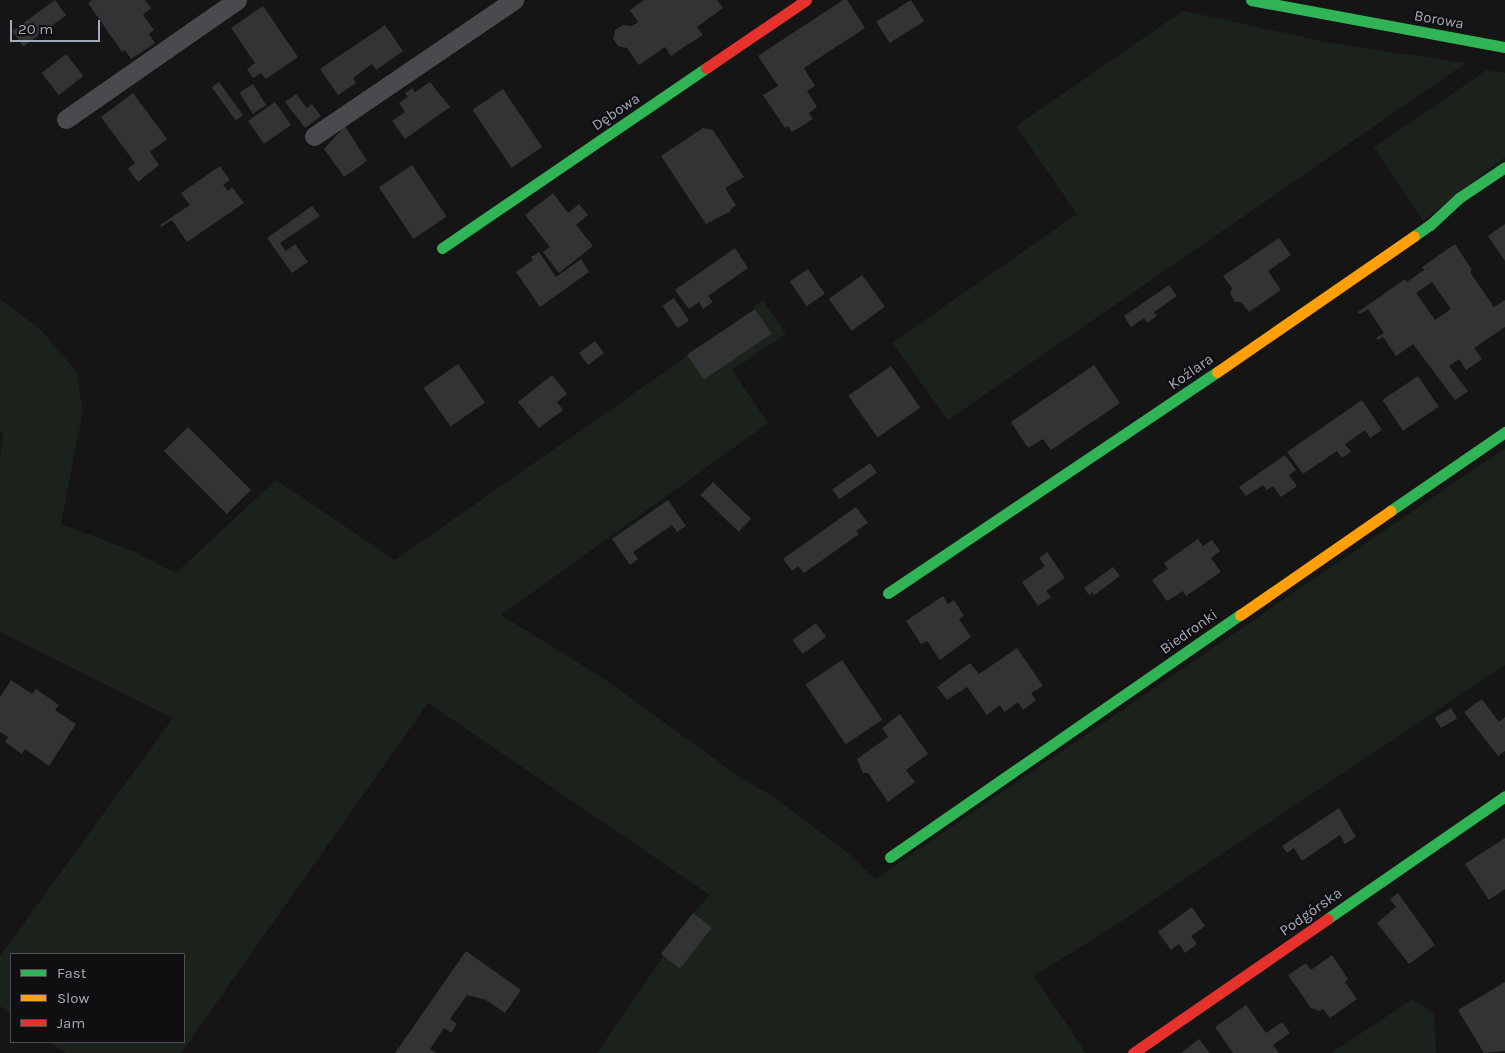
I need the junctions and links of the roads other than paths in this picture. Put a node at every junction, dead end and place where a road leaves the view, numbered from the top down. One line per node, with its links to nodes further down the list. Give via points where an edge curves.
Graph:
1 (237, 0): 6 (lane)
2 (514, 0): 7 (lane)
3 (806, 0): 9 (street, Dębowa)
4 (1251, 0): 5 (street, Borowa)
5 (1505, 47)
6 (66, 119)
7 (314, 136)
8 (1505, 167): 11 (street, Koźlara, via 1459,198 1430,225 1147,421)
9 (442, 248)
10 (1505, 432): 13 (street, Biedronki)
11 (888, 593)
12 (1505, 796): 14 (street, Podgórska)
13 (890, 857)
14 (1134, 1053)

